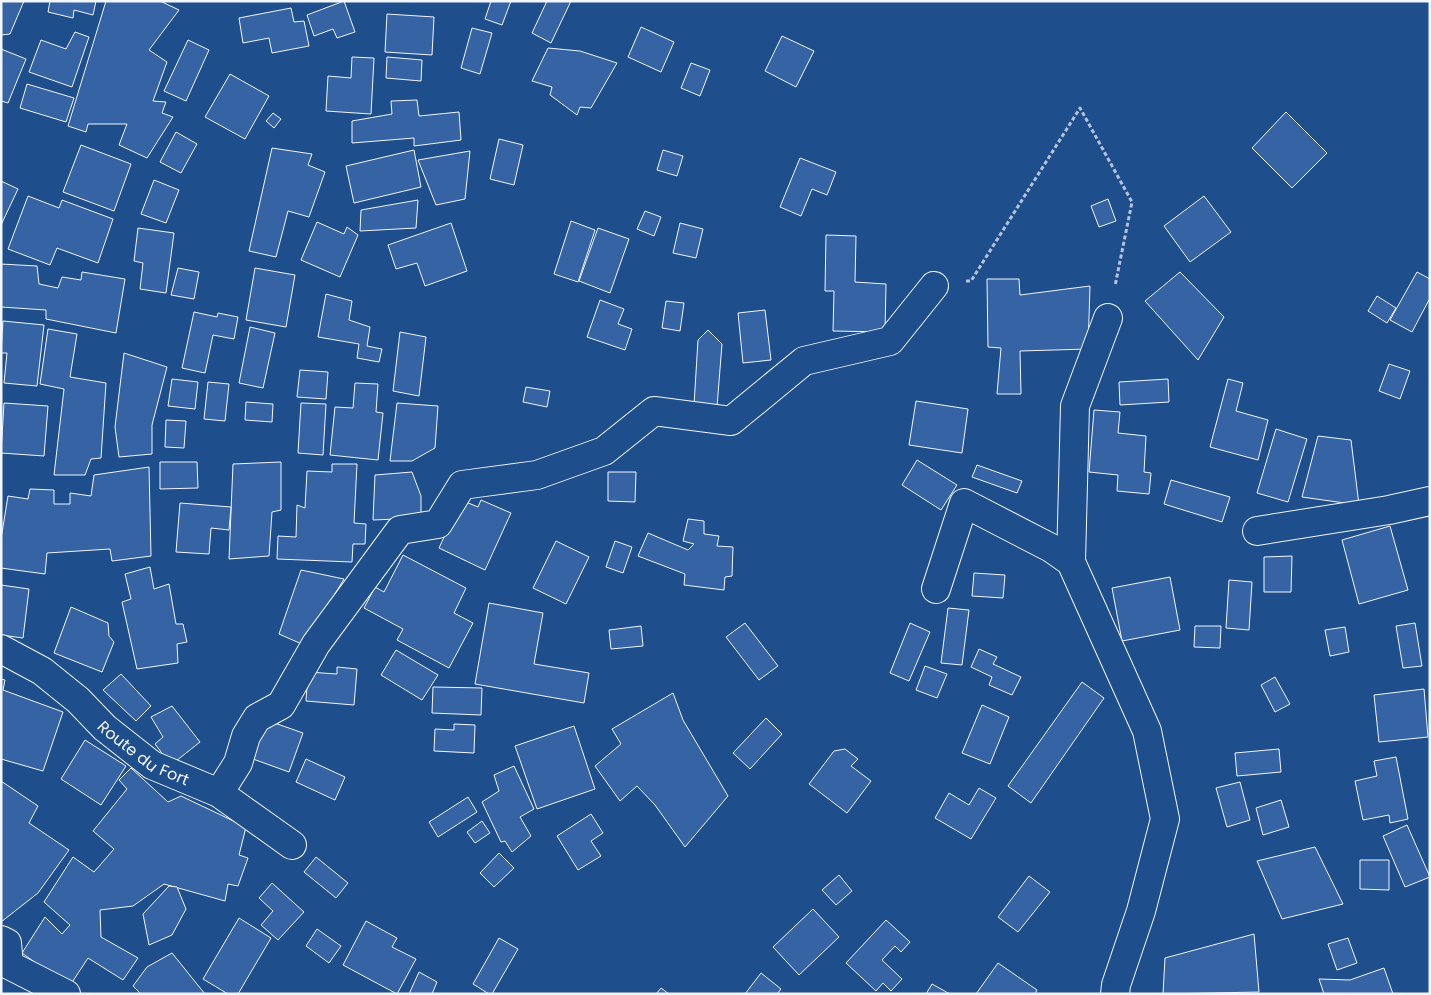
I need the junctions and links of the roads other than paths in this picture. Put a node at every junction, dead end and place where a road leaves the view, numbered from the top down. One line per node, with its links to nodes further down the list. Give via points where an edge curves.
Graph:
1 (934, 286): 8 (street, via 890,341 804,361 731,421 654,410 604,451 537,475 462,485 438,524 400,530 316,644 281,705 257,718 246,736 238,763)
2 (1108, 318): 5 (street, via 1075,406)
3 (1430, 501): 4 (street)
4 (1257, 531)
5 (1071, 562): 6 (street, via 1051,548 964,503); 12 (street, via 1147,731 1165,819)
6 (936, 589)
7 (1, 649): 8 (street, Route du Fort, via 42,671 152,765)
8 (220, 793): 9 (street, Route du Fort)
9 (292, 845)
10 (1, 940): 11 (street, via 7,943 10,965)
11 (66, 994)
12 (1115, 994)

